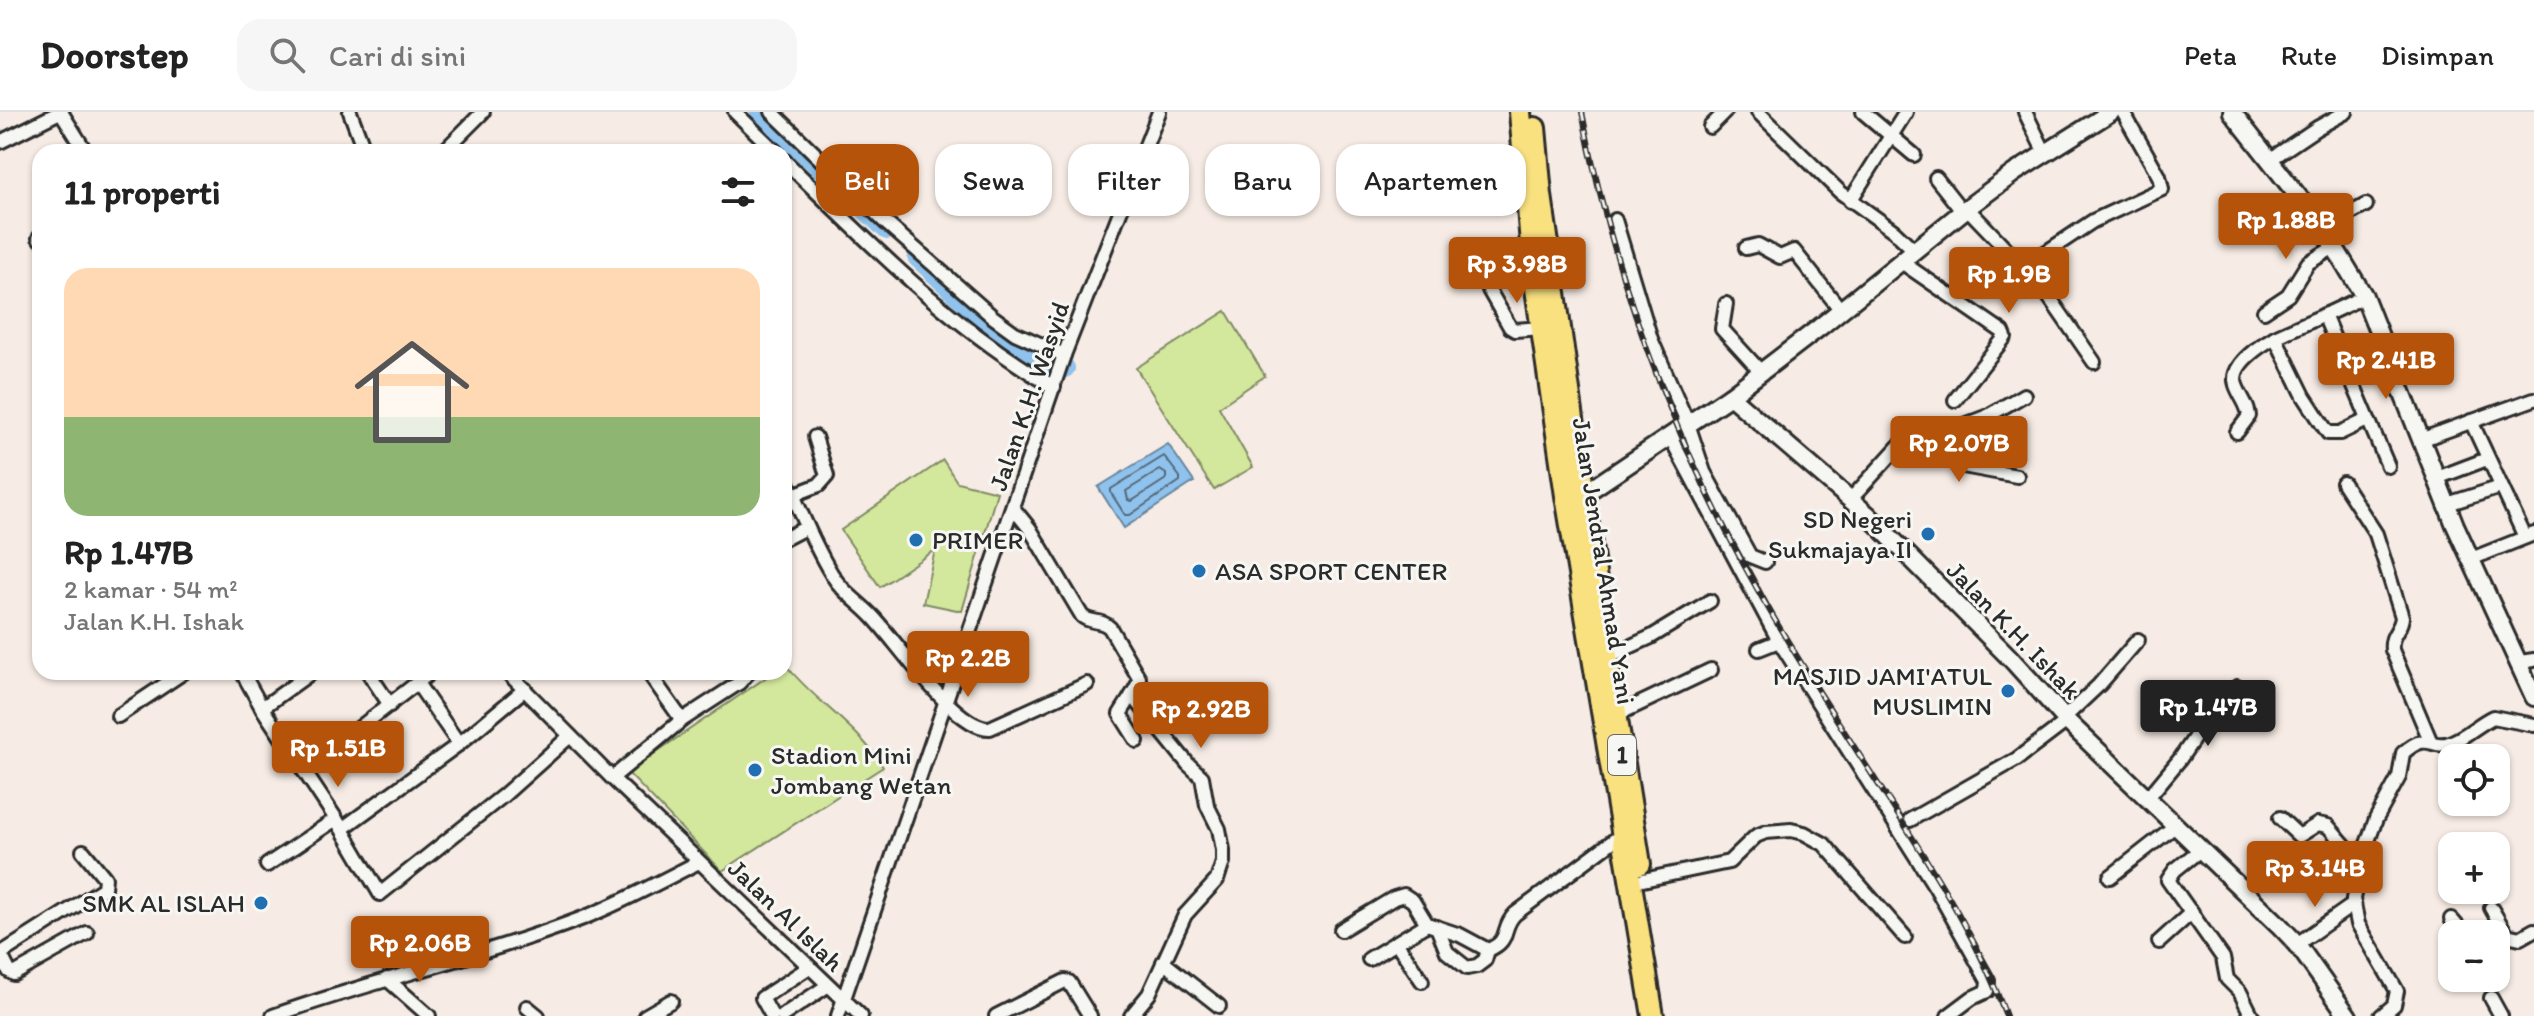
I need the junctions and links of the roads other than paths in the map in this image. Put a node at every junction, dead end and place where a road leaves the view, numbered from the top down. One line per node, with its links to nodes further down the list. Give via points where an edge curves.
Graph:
1 (61, 112): 20 (street); 21 (street)
2 (350, 112): 22 (street)
3 (483, 112): 23 (street)
4 (735, 112): 24 (street)
5 (772, 112): 48 (street, via 993,317)
6 (1159, 112): 48 (street, Jalan K.H. Wasyid)
7 (1520, 112): 46 (highway, Jalan Jendral Ahmad Yani / 1)
8 (1534, 112): 71 (highway, Jalan Jendral Ahmad Yani / 1)
9 (1725, 112): 18 (street)
10 (1758, 112): 30 (street)
11 (1863, 112): 19 (street)
12 (1906, 112): 19 (street)
13 (2025, 112): 25 (street)
14 (2111, 112): 25 (street)
15 (2123, 112): 39 (street, via 2162,189 2093,221)
16 (2232, 112): 27 (street)
17 (2346, 112): 27 (street)
18 (1710, 127)
19 (1892, 135): 26 (street); 30 (street)
20 (0, 142)
21 (81, 144)
22 (362, 144)
23 (451, 144)
24 (768, 144)
25 (2045, 153): 32 (street)
26 (1914, 155)
27 (2271, 159): 34 (street)
28 (792, 172): 51 (street, via 985,344)
29 (1936, 178): 32 (street)
30 (1850, 201): 37 (street)
31 (2366, 205): 34 (street)
32 (1964, 210): 37 (street); 39 (street)
33 (1615, 220): 58 (street, via 1651,339)
34 (2323, 228): 35 (street)
35 (2334, 247): 41 (street); 44 (street, via 2308,263 2288,295)
36 (1746, 248): 43 (street, via 1758,245 1780,257 1794,251)
37 (1914, 250): 38 (street)
38 (1900, 261): 43 (street); 55 (street, via 2005,337)
39 (2027, 265): 49 (street)
40 (1489, 290): 46 (street, via 1510,327)
41 (2364, 296): 45 (street); 63 (street)
42 (1726, 304): 50 (street, via 1722,329)
43 (1841, 310): 50 (street)
44 (2264, 311)
45 (2324, 315): 47 (street); 56 (street)
46 (1541, 328): 71 (highway, Jalan Jendral Ahmad Yani / 1)
47 (2275, 337): 56 (street, via 2328,433); 60 (street, via 2250,352 2236,375 2249,416)
48 (1064, 359): 51 (street, Jalan K.H. Wasyid)
49 (2094, 362)
50 (1761, 372): 53 (street)
51 (1056, 383): 74 (street, Jalan K.H. Wasyid)
52 (2024, 395): 59 (street)
53 (1730, 396): 58 (street); 72 (street, Jalan K.H. Ishak)
54 (2534, 399): 57 (street)
55 (1955, 400)
56 (2367, 420): 65 (street)
57 (2471, 421): 63 (street); 64 (street)
58 (1688, 424): 62 (street); 79 (street, via 1720,503 1750,556)
59 (1948, 432): 66 (street, via 1963,466); 72 (street, via 1893,449)
60 (2237, 432)
61 (815, 437): 70 (street, via 827,476)
62 (1670, 437): 71 (street); 82 (street)
63 (2423, 439): 67 (street)
64 (2487, 459): 67 (street); 69 (street)
65 (2388, 466)
66 (2017, 476)
67 (2437, 478): 73 (street)
68 (2343, 483): 110 (street, via 2376,534 2402,617 2392,650)
69 (2501, 487): 73 (street); 77 (street)
70 (793, 495): 75 (street)
71 (1575, 495): 84 (highway, Jalan Jendral Ahmad Yani / 1); 120 (highway, Jalan Jendral Ahmad Yani / 1)
72 (1851, 499): 107 (street, Jalan K.H. Ishak)
73 (2447, 504): 78 (street)
74 (1013, 508): 99 (street, via 1082,616 1110,628 1139,680); 101 (street, Jalan K.H. Wasyid)
75 (807, 527): 76 (street); 101 (street, via 833,577)
76 (792, 535)
77 (2529, 536): 78 (street)
78 (2471, 559): 85 (street)
79 (1765, 562)
80 (1710, 601): 84 (street)
81 (2138, 640): 107 (street)
82 (1779, 641): 83 (street); 167 (street, via 1936,888 1988,981 1987,991)
83 (1759, 649)
84 (1607, 657): 104 (highway, Jalan Jendral Ahmad Yani / 1)
85 (2527, 661): 100 (street)
86 (1711, 670): 104 (street)
87 (172, 680): 105 (street)
88 (246, 680): 103 (street)
89 (301, 680): 103 (street)
90 (373, 680): 102 (street)
91 (421, 680): 95 (street)
92 (515, 680): 98 (street, Jalan Al Islah)
93 (654, 680): 106 (street)
94 (742, 680): 106 (street)
95 (417, 683): 102 (street); 112 (street)
96 (1087, 684): 101 (street, via 990,728 977,726)
97 (2237, 687): 115 (street, via 2233,702 2204,717 2180,759)
98 (525, 689): 109 (street, Jalan Al Islah); 112 (street)
99 (1132, 695): 111 (street, via 1120,714); 144 (street, via 1202,777 1221,838 1223,862 1217,880 1185,915)
100 (2534, 697)
101 (947, 704): 149 (street, Jalan K.H. Wasyid)
102 (390, 705): 113 (street)
103 (262, 708): 113 (street)
104 (1616, 715): 127 (highway, Jalan Jendral Ahmad Yani / 1)
105 (118, 716)
106 (682, 720): 114 (street)
107 (2066, 720): 115 (street, Jalan K.H. Ishak); 117 (street, via 2017,759)
108 (2534, 725): 110 (street, via 2493,717 2449,744)
109 (570, 736): 114 (street, Jalan Al Islah); 118 (street, via 380,894)
110 (2430, 740): 124 (street, via 2403,753 2399,777)
111 (1137, 741)
112 (459, 744): 118 (street)
113 (304, 771): 118 (street)
114 (612, 778): 123 (street, Jalan Al Islah)
115 (2147, 799): 119 (street, Jalan K.H. Ishak)
116 (2280, 818): 124 (street, via 2299,836 2318,824 2328,826)
117 (1910, 820)
118 (339, 824): 125 (street)
119 (2175, 826): 121 (street, Jalan K.H. Ishak); 126 (street)
120 (1621, 835): 142 (street, via 1515,914 1503,941); 165 (highway, Jalan Jendral Ahmad Yani / 1)
121 (2200, 850): 130 (street, via 2168,880); 140 (street, Jalan K.H. Ishak)
122 (83, 851): 141 (street, via 105,878 104,888)
123 (699, 862): 145 (street, Jalan Al Islah); 146 (street, via 585,917)
124 (2360, 863): 128 (street)
125 (267, 865)
126 (2110, 877)
127 (1643, 880): 136 (street, via 1729,862 1756,836 1791,830 1824,844); 166 (highway, Jalan Jendral Ahmad Yani / 1)
128 (2354, 904): 140 (street); 170 (street, via 2358,924 2397,991 2394,1005)
129 (2491, 908): 131 (street)
130 (2192, 912): 139 (street); 168 (street)
131 (2495, 920)
132 (1432, 925): 133 (street, via 1404,895); 138 (street); 142 (street); 142 (street, via 1447,952 1467,968 1485,960)
133 (1341, 930)
134 (2534, 930): 137 (street)
135 (87, 933): 141 (street, via 14,974)
136 (1905, 937)
137 (2510, 938)
138 (1396, 942): 143 (street); 147 (street)
139 (2159, 942)
140 (2297, 944): 169 (street, Jalan K.H. Ishak)
141 (2, 949)
142 (1488, 950)
143 (1369, 959)
144 (1163, 962): 152 (street); 164 (street, via 1149,994)
145 (808, 968): 148 (street, Jalan Al Islah); 158 (street, via 762,998)
146 (387, 979): 155 (street); 156 (street)
147 (1422, 981)
148 (827, 986): 149 (street, Jalan Al Islah); 159 (street)
149 (843, 998): 160 (street, Jalan K.H. Wasyid); 161 (street, Jalan Al Islah)
150 (2491, 998): 171 (street)
151 (671, 1001): 154 (street)
152 (1219, 1006)
153 (527, 1007): 157 (street)
154 (653, 1014)
155 (278, 1015)
156 (429, 1016)
157 (538, 1016)
158 (772, 1016)
159 (782, 1016)
160 (838, 1016)
161 (861, 1016)
162 (996, 1016): 163 (street, via 1065,981)
163 (1090, 1016)
164 (1131, 1016)
165 (1653, 1016)
166 (1666, 1016)
167 (1948, 1016)
168 (2252, 1016)
169 (2348, 1016)
170 (2381, 1016)
171 (2501, 1016)

